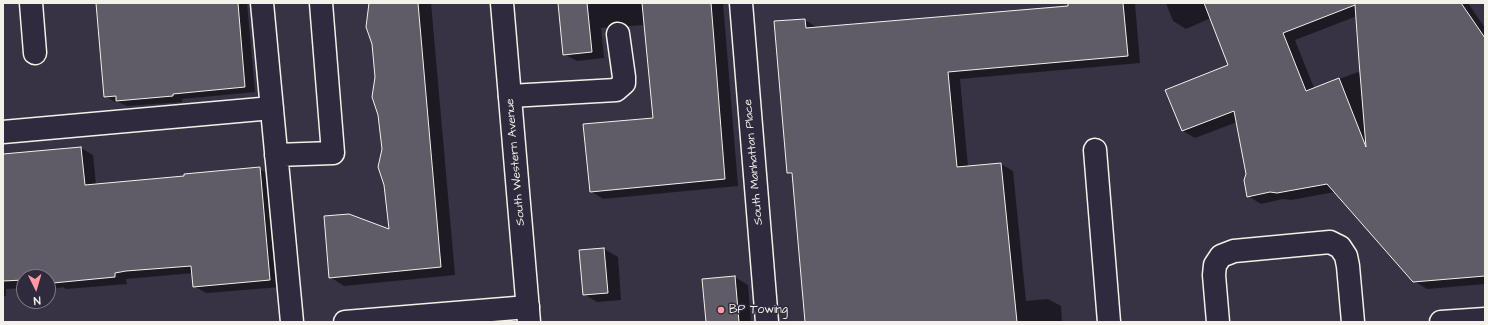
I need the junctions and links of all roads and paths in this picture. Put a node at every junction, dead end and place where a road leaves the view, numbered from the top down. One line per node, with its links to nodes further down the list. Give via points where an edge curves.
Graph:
1 (31, 3): 7 (street)
2 (262, 3): 9 (street)
3 (321, 3): 12 (street, via 333,153)
4 (502, 3): 8 (street, South Western Avenue)
5 (741, 3): 17 (street, South Manhattan Place)
6 (618, 34): 8 (street, via 624,83 616,90)
7 (35, 53)
8 (510, 96): 13 (street, South Western Avenue)
9 (272, 108): 10 (street); 12 (street)
10 (3, 132)
11 (1095, 150): 18 (street)
12 (276, 155): 15 (street)
13 (529, 314): 16 (street)
14 (1485, 319): 21 (street)
15 (292, 322)
16 (345, 322)
17 (767, 322)
18 (1109, 322)
19 (1218, 322): 20 (street, via 1214,275 1215,265 1221,256 1234,251 1330,242 1340,247 1346,256)
20 (1353, 322)
21 (1441, 322)

